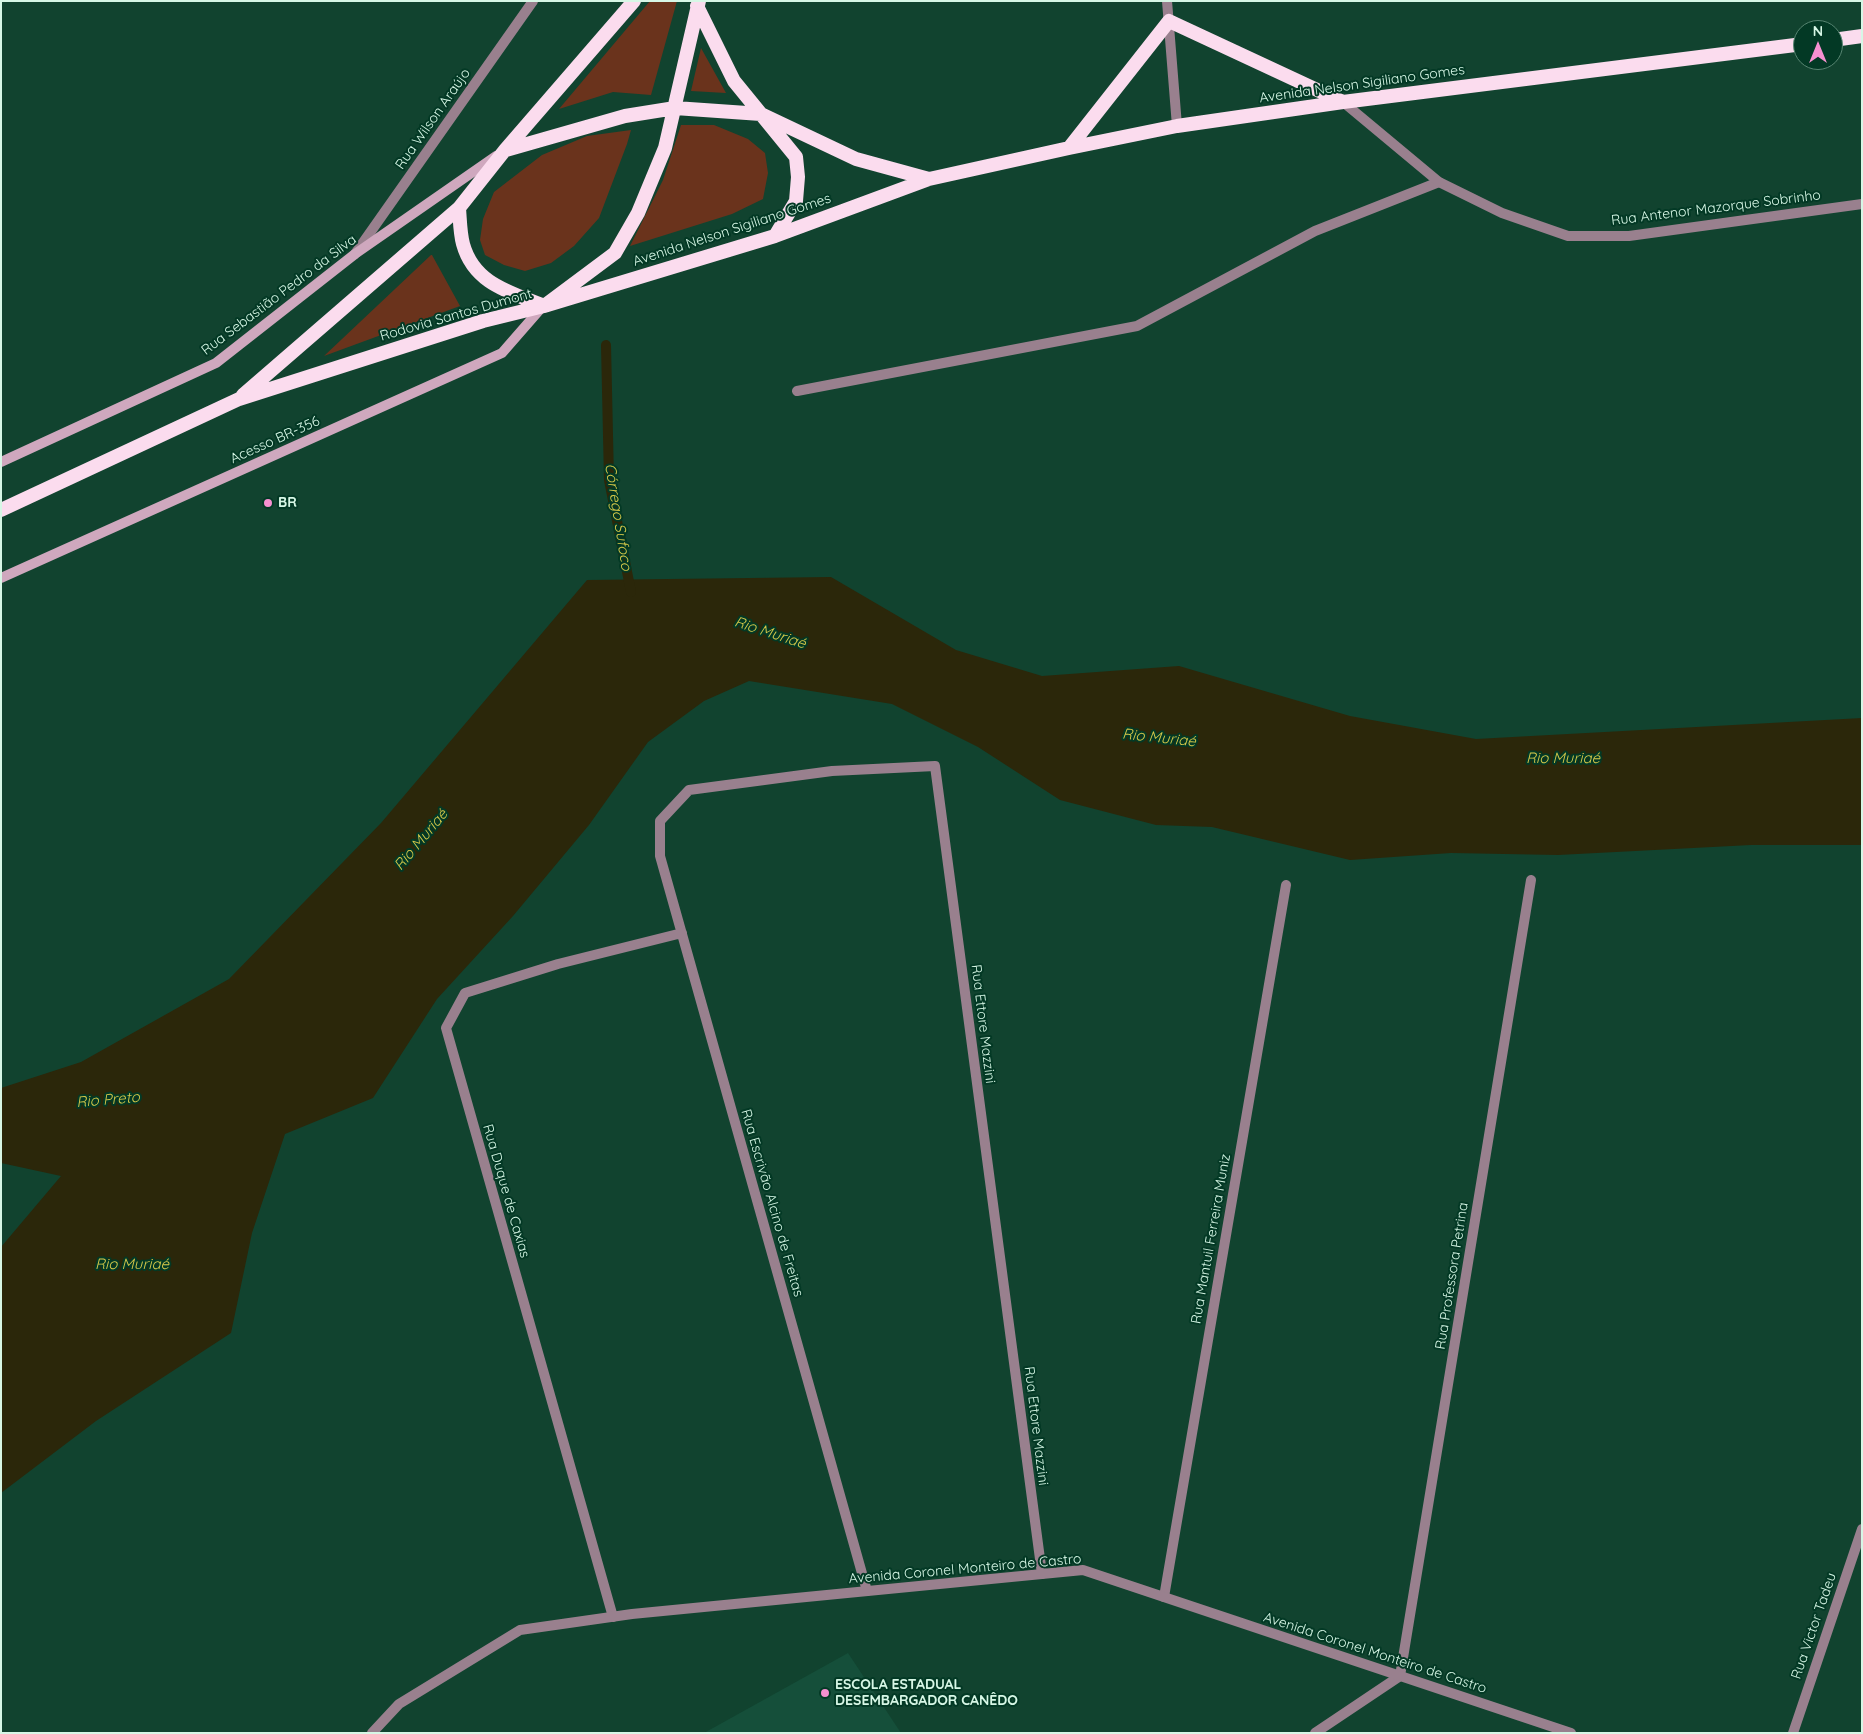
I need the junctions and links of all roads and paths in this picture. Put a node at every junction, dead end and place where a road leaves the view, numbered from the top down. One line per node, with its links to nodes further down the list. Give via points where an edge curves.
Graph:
1 (533, 1): 20 (street, Rua Wilson Araújo)
2 (634, 1): 14 (highway, Rodovia Santos Dumont)
3 (1168, 1): 5 (street)
4 (698, 4): 10 (highway, Rodovia Santos Dumont); 11 (highway, via 734,81)
5 (1170, 21): 9 (highway); 12 (street); 13 (highway)
6 (1862, 36): 7 (highway)
7 (1843, 39)
8 (1793, 45): 9 (highway, Avenida Nelson Sigiliano Gomes)
9 (1342, 102): 12 (highway, Avenida Nelson Sigiliano Gomes); 16 (street, Rua Antenor Mazorque Sobrinho)
10 (675, 108): 11 (highway, Avenida Nelson Sigiliano Gomes); 14 (highway, Avenida Nelson Sigiliano Gomes, via 625,116); 21 (highway, Rodovia Santos Dumont, via 665,148 638,213 615,252)
11 (761, 114): 15 (highway, Avenida Nelson Sigiliano Gomes, via 856,159); 19 (highway, via 796,157 796,201)
12 (1177, 126): 13 (highway, Avenida Nelson Sigiliano Gomes)
13 (1069, 148): 15 (highway, Avenida Nelson Sigiliano Gomes)
14 (505, 150): 18 (highway, Rodovia Santos Dumont); 20 (main road, Rua Sebastião Pedro da Silva)
15 (929, 179): 19 (highway, Avenida Nelson Sigiliano Gomes)
16 (1439, 182): 17 (street, Rua Antenor Mazorque Sobrinho, via 1502,212 1568,236 1629,236); 22 (street, via 1315,231 1137,326)
17 (1862, 204)
18 (459, 208): 21 (highway, via 463,244 478,273 494,286); 23 (highway, Rodovia Santos Dumont)
19 (776, 236): 21 (highway, Avenida Nelson Sigiliano Gomes)
20 (355, 254): 24 (main road, Rua Sebastião Pedro da Silva, via 216,363)
21 (544, 306): 23 (highway, Rodovia Santos Dumont, via 483,321); 26 (main road, Acesso BR-356, via 502,353)
22 (797, 391)
23 (239, 399): 25 (highway, Rodovia Santos Dumont)
24 (1, 462)
25 (1, 510)
26 (1, 578)
27 (660, 821): 30 (street, Rua Escrivão Alcino de Freitas, via 660,856); 32 (street, Rua Ettore Mazzini, via 690,790 832,771 936,766)
28 (1531, 880): 36 (street, Rua Professora Petrina)
29 (1286, 885): 34 (street, Rua Mantuil Ferreira Muniz)
30 (682, 933): 33 (street, Rua Escrivão Alcino de Freitas); 35 (street, Rua Duque de Caxias, via 558,964 465,993 446,1028)
31 (1862, 1529): 40 (street, Rua Victor Tadeu)
32 (1042, 1574): 33 (street, Avenida Coronel Monteiro de Castro); 34 (street, Avenida Coronel Monteiro de Castro, via 1083,1570)
33 (867, 1591): 35 (street, Avenida Coronel Monteiro de Castro)
34 (1164, 1597): 36 (street, Avenida Coronel Monteiro de Castro)
35 (613, 1617): 37 (street, Avenida Coronel Monteiro de Castro, via 520,1630 399,1704)
36 (1400, 1676): 38 (street); 39 (street, Avenida Coronel Monteiro de Castro)
37 (372, 1733)
38 (1315, 1733)
39 (1571, 1733)
40 (1793, 1733)

